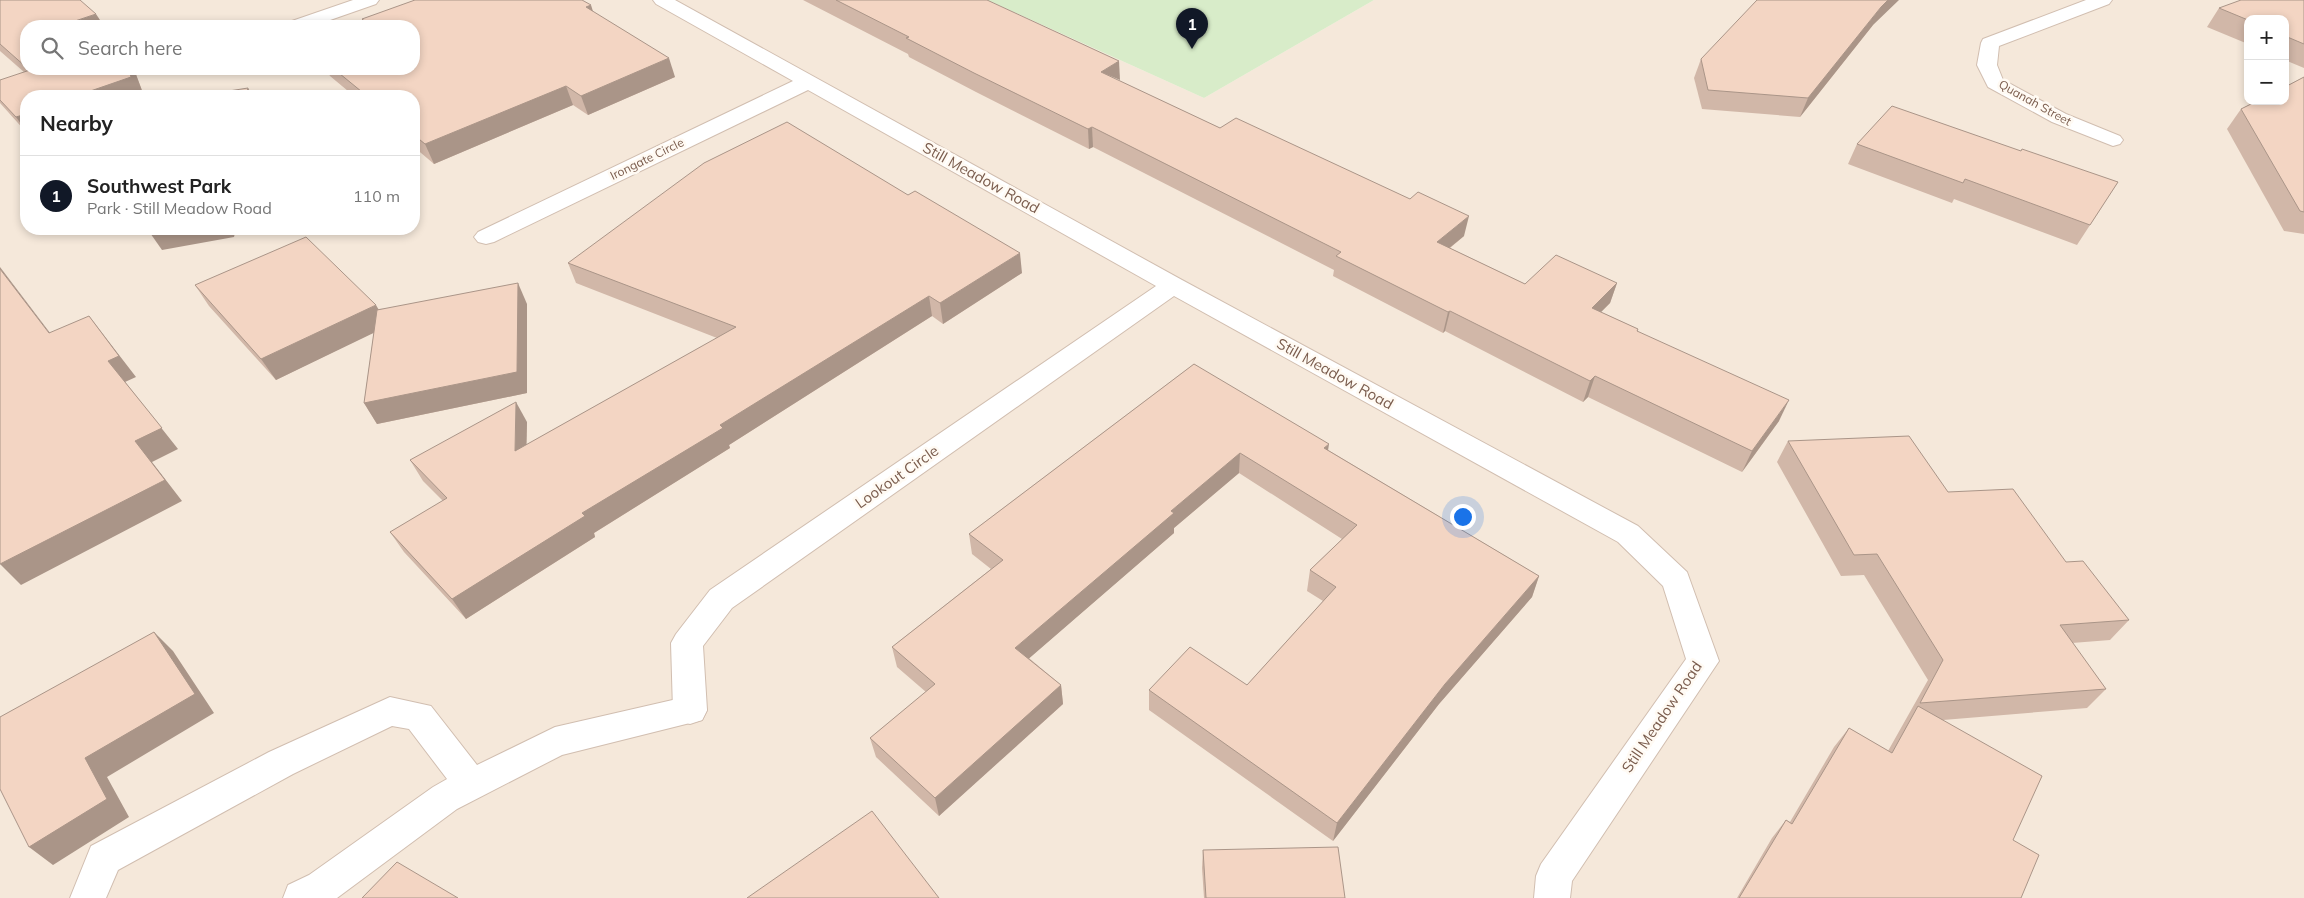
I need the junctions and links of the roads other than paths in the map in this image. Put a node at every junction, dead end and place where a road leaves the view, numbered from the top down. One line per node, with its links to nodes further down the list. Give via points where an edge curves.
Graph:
1 (370, 0): 4 (street)
2 (662, 0): 5 (street, Still Meadow Road)
3 (2103, 0): 6 (street, Quanah Street, via 1990,43 1988,65 1995,83 2058,118)
4 (313, 20)
5 (808, 82): 7 (street, Irongate Circle); 8 (street, Still Meadow Road)
6 (2113, 140)
7 (486, 237)
8 (1173, 285): 9 (street, Lookout Circle, via 722,599 687,643 690,710 555,742); 12 (street, Still Meadow Road, via 1628,534 1676,580 1703,661 1554,876)
9 (472, 785): 10 (street, via 419,716 390,711 281,763 104,858); 11 (street, via 445,798)
10 (88, 898)
11 (302, 898)
12 (1552, 898)

